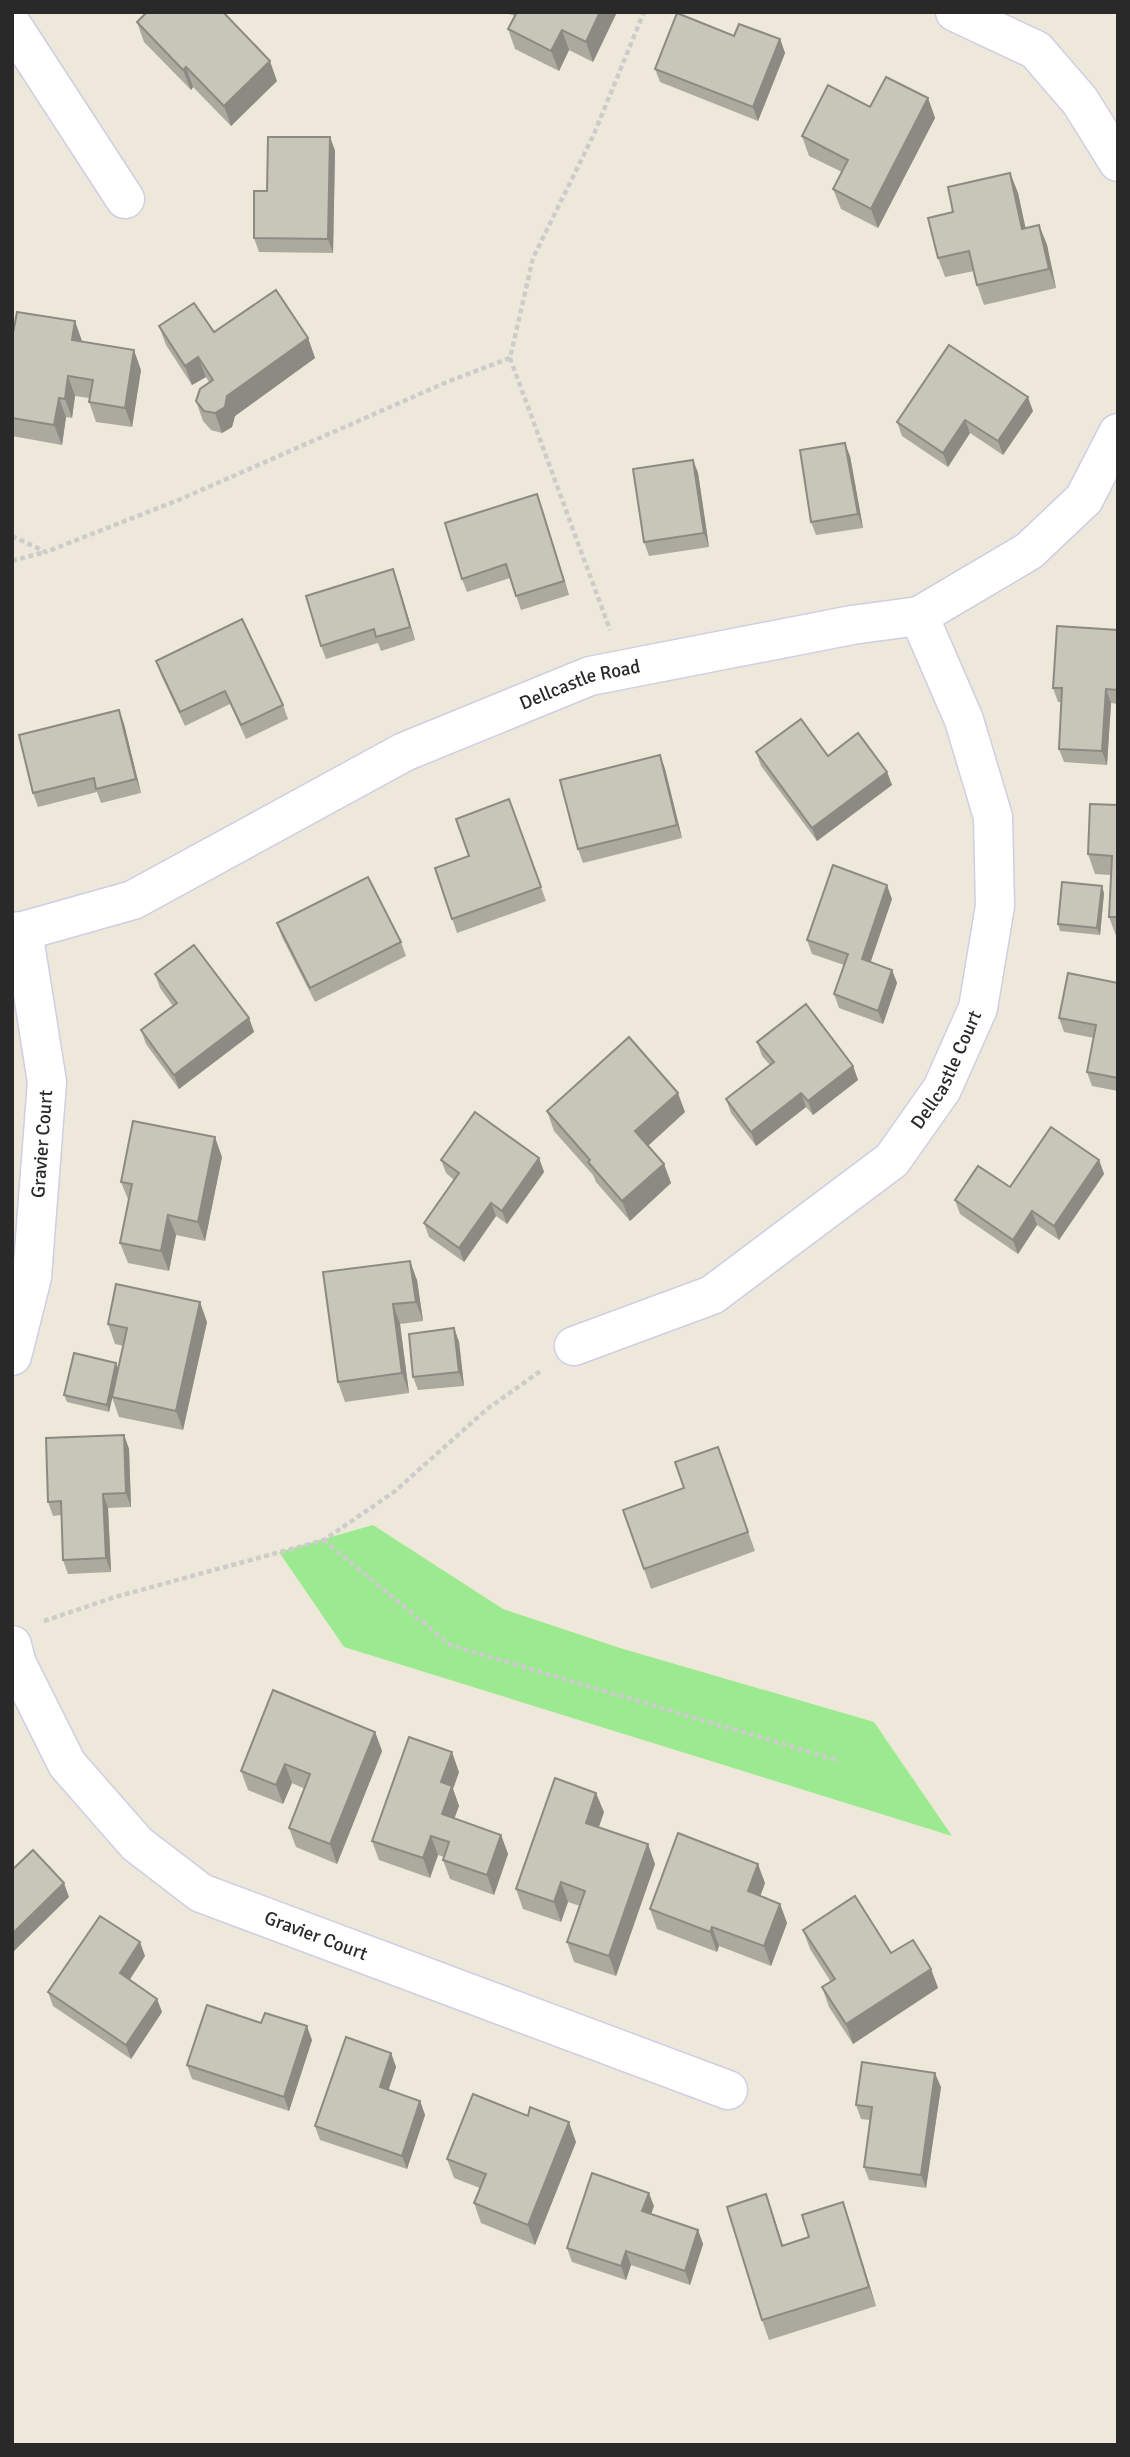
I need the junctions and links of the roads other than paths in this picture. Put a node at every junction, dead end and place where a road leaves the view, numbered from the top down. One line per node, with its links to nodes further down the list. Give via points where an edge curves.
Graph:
1 (955, 12): 2 (street)
2 (1001, 21): 4 (street, via 1036,50 1080,101)
3 (12, 25): 5 (street)
4 (1118, 162)
5 (125, 199)
6 (1118, 433): 7 (street, Dellcastle Road, via 1084,499 1029,551)
7 (919, 615): 8 (street, Dellcastle Road, via 590,676 404,751 133,900); 9 (street, Dellcastle Court, via 964,720 993,817 995,906 978,1008 942,1089 892,1160 712,1295)
8 (18, 931): 10 (street, Gravier Court, via 47,1082 32,1277)
9 (574, 1346)
10 (12, 1356)
11 (25, 1634): 12 (street, Gravier Court, via 18,1664 67,1765 137,1844 201,1893)
12 (728, 2090)

